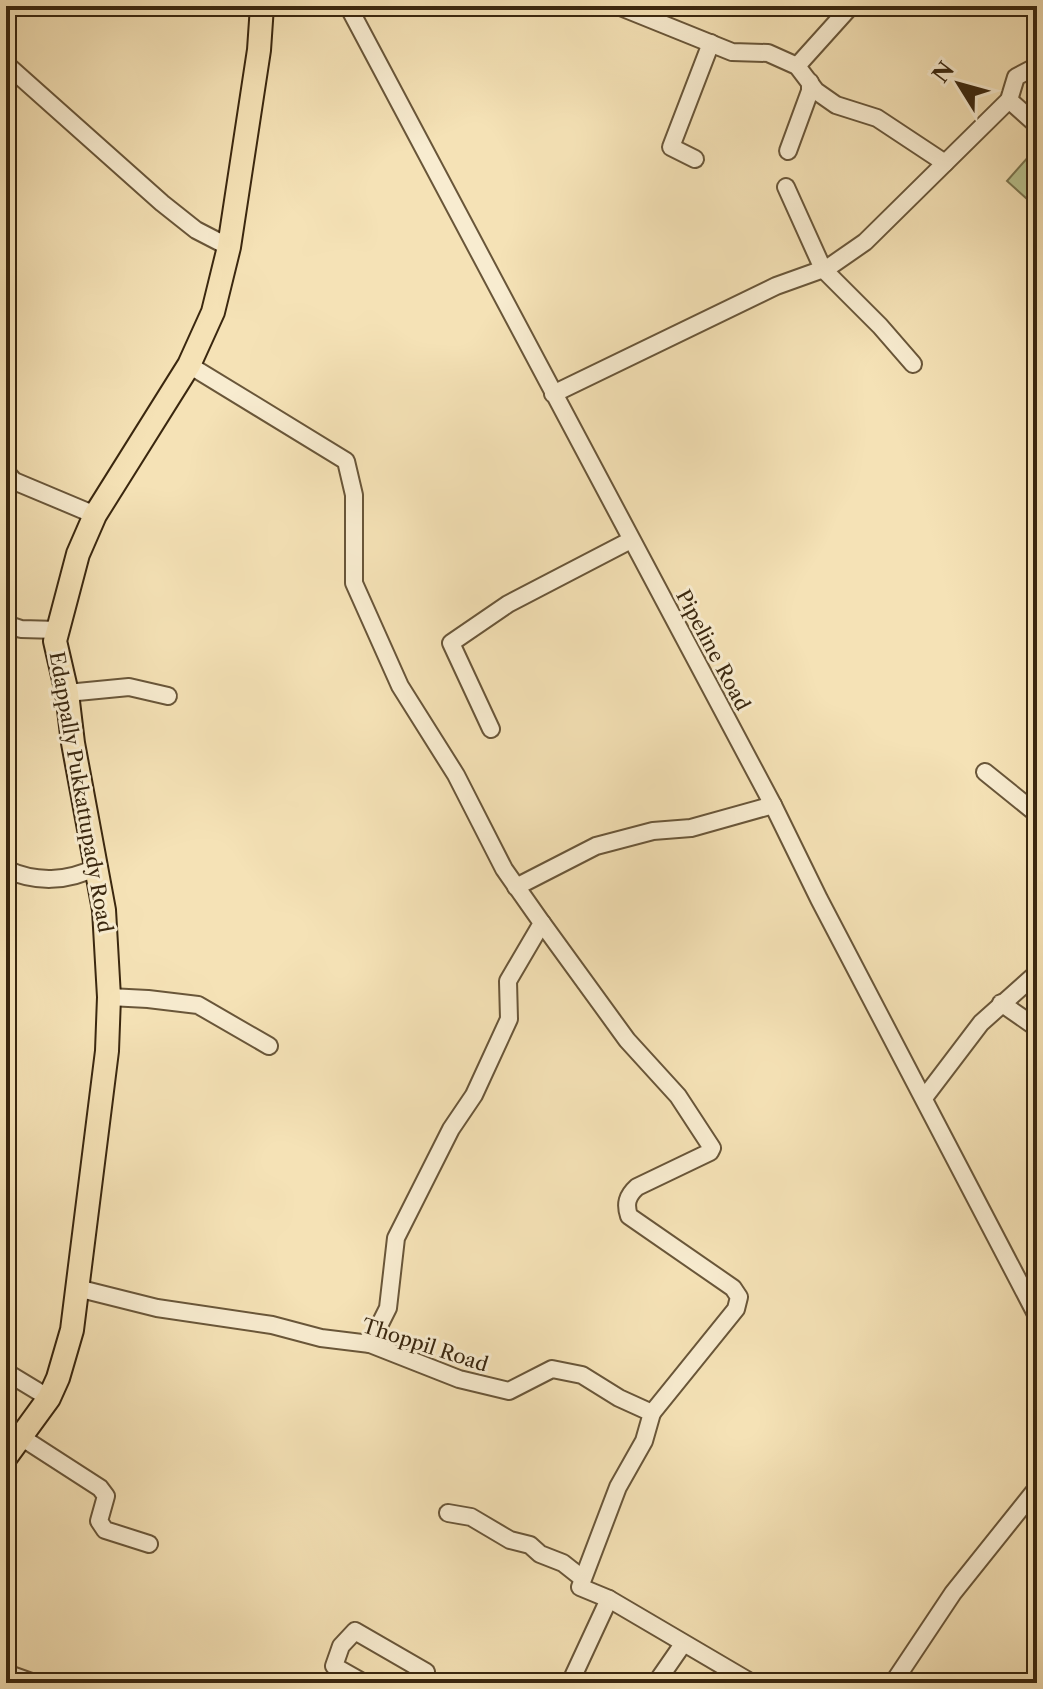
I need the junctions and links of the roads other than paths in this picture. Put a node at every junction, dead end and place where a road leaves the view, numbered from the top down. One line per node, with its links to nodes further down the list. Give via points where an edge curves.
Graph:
1 (262, 6): 16 (main road, Edappally Pukkattupady Road)
2 (348, 6): 20 (street, Pipeline Road)
3 (618, 6): 5 (street)
4 (851, 6): 7 (street)
5 (711, 43): 7 (street, via 732,52 768,53); 13 (street, via 671,147)
6 (6, 64): 16 (street, via 169,209)
7 (797, 66): 9 (street)
8 (1037, 66): 10 (street, via 1016,77)
9 (810, 82): 12 (street); 14 (street, via 836,105 877,118)
10 (1009, 100): 11 (street); 14 (street)
11 (1037, 125)
12 (788, 151)
13 (695, 159)
14 (945, 163): 17 (street, via 865,242)
15 (786, 187): 17 (street)
16 (229, 247): 19 (main road, Edappally Pukkattupady Road, via 213,312)
17 (823, 269): 18 (street); 20 (street, via 776,286)
18 (913, 364)
19 (189, 365): 22 (main road, Edappally Pukkattupady Road); 34 (street, via 346,461 354,495 354,583 400,686 456,775)
20 (553, 394): 23 (street, Pipeline Road)
21 (6, 472): 22 (street, via 14,481)
22 (95, 515): 25 (main road, Edappally Pukkattupady Road, via 78,554)
23 (631, 540): 28 (street, via 508,604 451,643); 30 (street, Pipeline Road)
24 (6, 624): 25 (street)
25 (58, 630): 26 (main road, Edappally Pukkattupady Road, via 55,641)
26 (67, 693): 27 (street, via 129,687); 32 (main road, Edappally Pukkattupady Road)
27 (168, 696)
28 (491, 729)
29 (985, 772): 31 (street)
30 (773, 805): 34 (street, via 596,846); 41 (street, Pipeline Road)
31 (1037, 814)
32 (96, 867): 33 (street, via 47,879 24,878); 37 (main road, Edappally Pukkattupady Road)
33 (6, 869)
34 (516, 887): 35 (street)
35 (542, 923): 44 (street, via 508,981 509,1019 474,1095 443,1143 396,1238 388,1308); 47 (street, via 627,1040 678,1096 712,1148 637,1187 626,1205 629,1216 739,1297 736,1309)
36 (1037, 973): 38 (street)
37 (109, 997): 40 (street, via 198,1005); 42 (main road, Edappally Pukkattupady Road)
38 (1001, 1003): 39 (street); 41 (street)
39 (1037, 1028)
40 (269, 1046)
41 (924, 1098): 43 (street, Pipeline Road)
42 (77, 1288): 44 (street, Thoppil Road, via 157,1308); 46 (main road, Edappally Pukkattupady Road, via 72,1330)
43 (1037, 1316)
44 (370, 1344): 47 (street, Thoppil Road, via 459,1379 509,1391 552,1369 582,1375)
45 (6, 1372): 46 (street)
46 (49, 1398): 48 (main road, Edappally Pukkattupady Road)
47 (652, 1413): 53 (street)
48 (21, 1437): 49 (main road, Edappally Pukkattupady Road); 52 (street, via 100,1488 106,1496 99,1521 105,1530)
49 (6, 1457)
50 (1037, 1488): 63 (street, via 953,1593)
51 (448, 1513): 53 (street, via 471,1517 510,1540 530,1545)
52 (149, 1544)
53 (582, 1578): 54 (street, via 580,1587)
54 (609, 1599): 55 (street); 60 (street)
55 (683, 1644): 61 (street); 62 (street)
56 (6, 1673): 57 (street)
57 (34, 1683)
58 (364, 1683): 59 (street, via 334,1666 341,1646 355,1631 426,1672)
59 (420, 1683)
60 (570, 1683)
61 (656, 1683)
62 (752, 1683)
63 (893, 1683)

